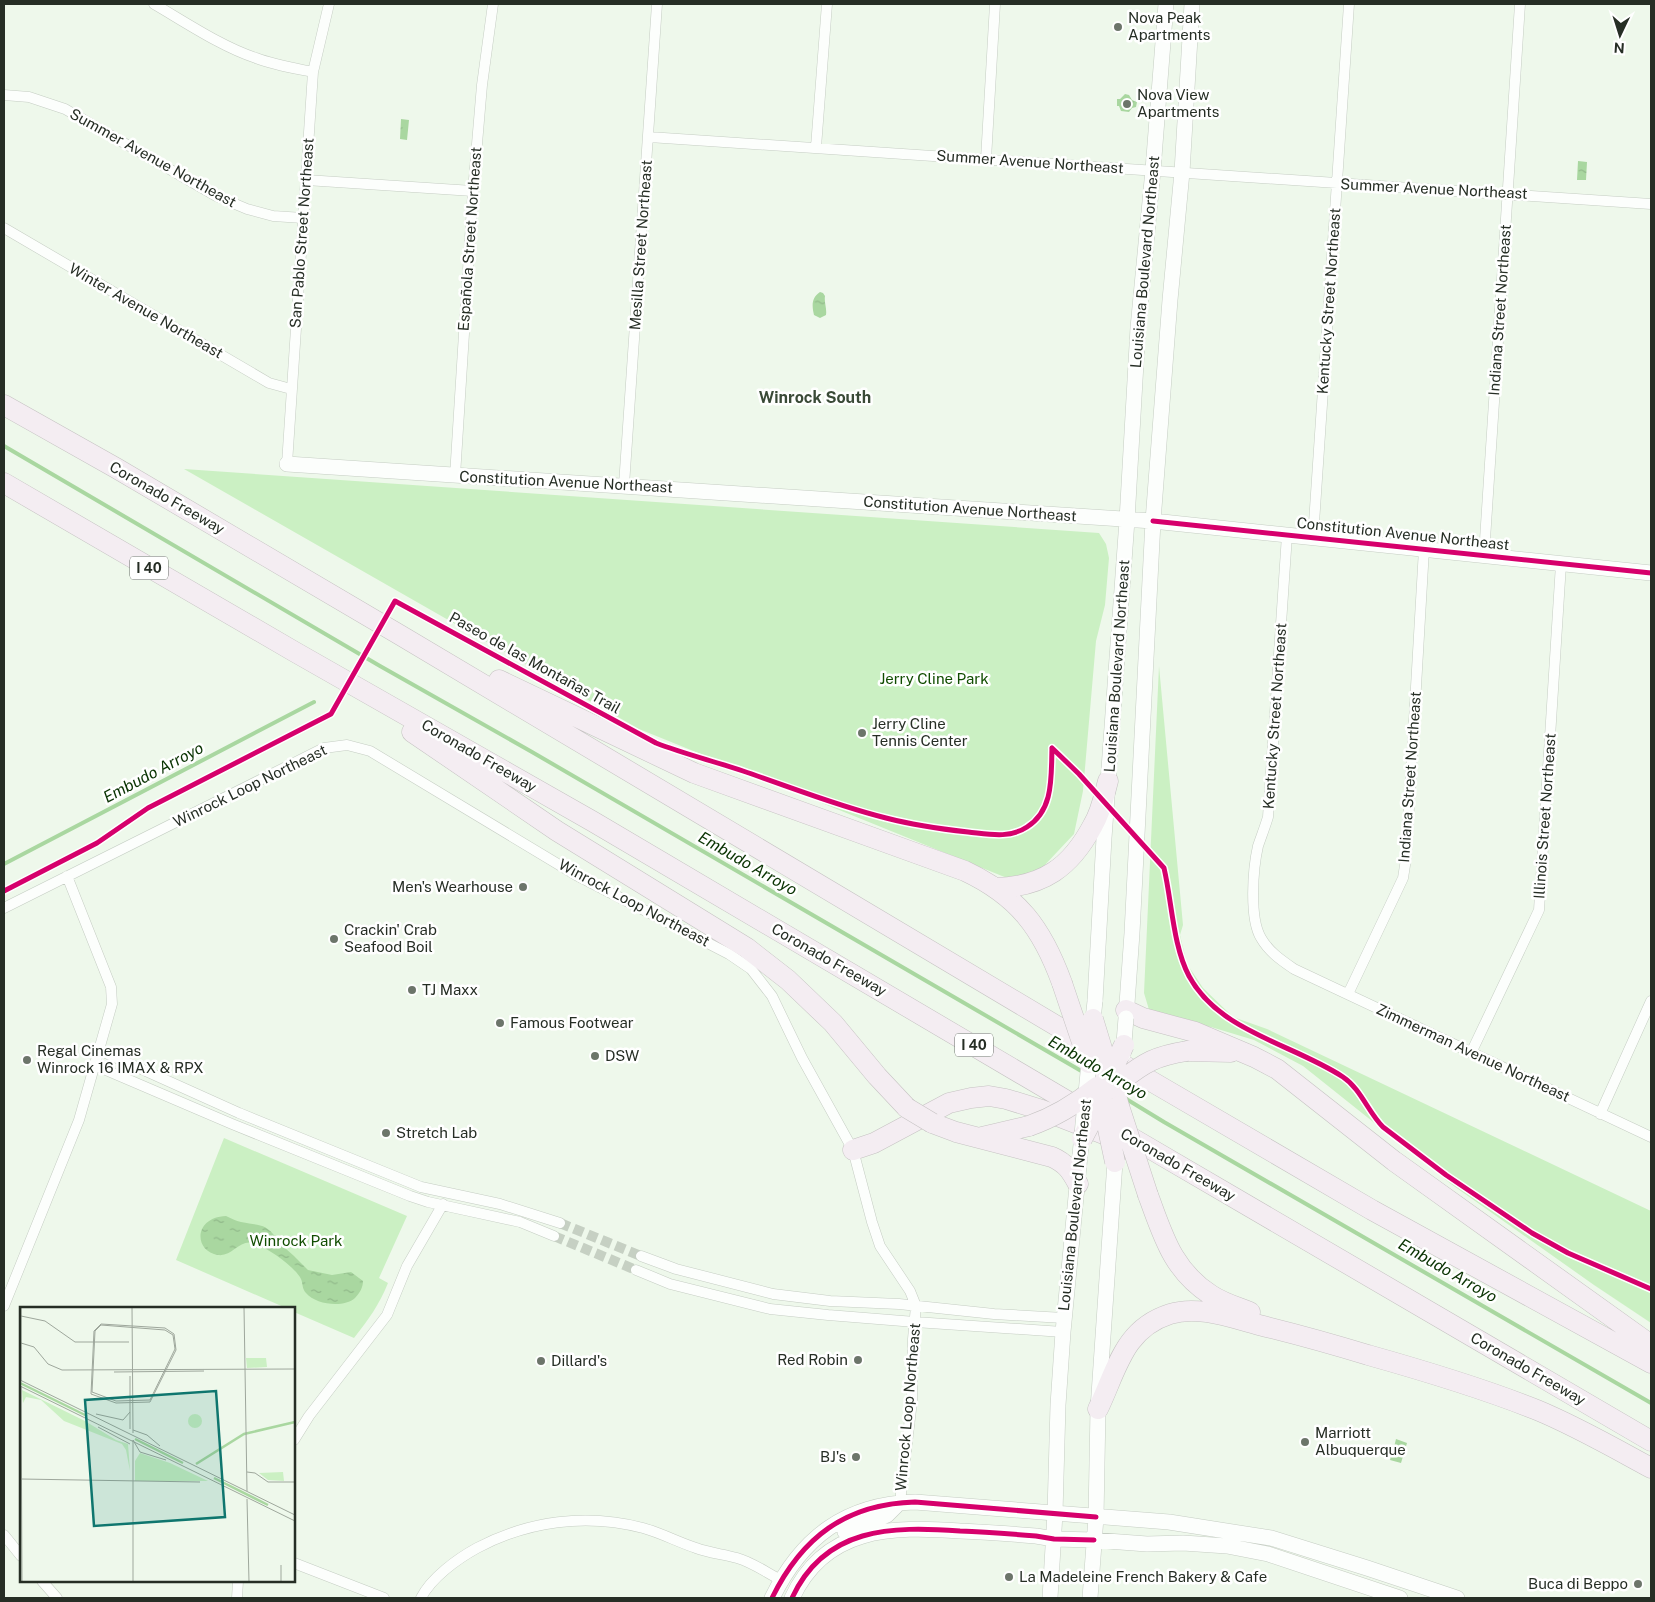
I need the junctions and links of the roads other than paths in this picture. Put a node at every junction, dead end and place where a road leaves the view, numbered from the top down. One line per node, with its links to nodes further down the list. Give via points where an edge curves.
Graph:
1 (154, 4): 11 (street, via 246,55)
2 (329, 4): 11 (street, San Pablo Street Northeast)
3 (493, 4): 20 (street, Española Street Northeast)
4 (658, 4): 13 (street, Mesilla Street Northeast)
5 (827, 4): 14 (street)
6 (995, 4): 15 (street)
7 (1166, 4): 16 (main road, Louisiana Boulevard Northeast)
8 (1192, 4): 17 (main road, Louisiana Boulevard Northeast)
9 (1349, 4): 19 (street, Kentucky Street Northeast)
10 (1520, 4): 21 (street, Indiana Street Northeast)
11 (312, 72): 18 (street, San Pablo Street Northeast)
12 (4, 96): 23 (street, Summer Avenue Northeast, via 29,97 65,109 216,196 273,216)
13 (649, 136): 14 (street, Summer Avenue Northeast); 30 (street, Mesilla Street Northeast)
14 (816, 147): 15 (street, Summer Avenue Northeast)
15 (986, 159): 16 (street, Summer Avenue Northeast)
16 (1154, 170): 17 (street, Summer Avenue Northeast); 31 (main road, Louisiana Boulevard Northeast, via 1138,328)
17 (1182, 172): 19 (street, Summer Avenue Northeast); 32 (main road, Louisiana Boulevard Northeast)
18 (306, 180): 20 (street); 23 (street, San Pablo Street Northeast)
19 (1338, 184): 21 (street, Summer Avenue Northeast); 34 (street, Kentucky Street Northeast)
20 (473, 191): 28 (street, Española Street Northeast)
21 (1507, 193): 22 (street, Summer Avenue Northeast); 36 (street, Indiana Street Northeast)
22 (1651, 204)
23 (303, 218): 25 (street, San Pablo Street Northeast)
24 (4, 228): 25 (street, Winter Avenue Northeast, via 269,382)
25 (292, 389): 27 (street, San Pablo Street Northeast)
26 (4, 405): 39 (highway, Coronado Freeway)
27 (287, 464): 28 (main road, Constitution Avenue Northeast)
28 (455, 476): 30 (main road, Constitution Avenue Northeast)
29 (4, 483): 40 (highway, Coronado Freeway / I 40)
30 (624, 485): 31 (main road, Constitution Avenue Northeast)
31 (1127, 520): 32 (main road, Constitution Avenue Northeast); 41 (main road, Louisiana Boulevard Northeast)
32 (1153, 522): 33 (main road, Constitution Avenue Northeast); 49 (main road, Louisiana Boulevard Northeast)
33 (1287, 535): 34 (main road, Constitution Avenue Northeast); 45 (street, Kentucky Street Northeast, via 1268,817 1258,848 1253,909 1260,937 1279,959)
34 (1313, 538): 35 (main road, Constitution Avenue Northeast)
35 (1424, 549): 36 (main road, Constitution Avenue Northeast); 46 (street, Indiana Street Northeast, via 1403,878)
36 (1484, 556): 37 (main road, Constitution Avenue Northeast)
37 (1561, 564): 38 (main road, Constitution Avenue Northeast); 53 (street, Illinois Street Northeast, via 1539,910)
38 (1651, 573)
39 (400, 634): 43 (highway, via 694,773 965,870); 78 (highway, Coronado Freeway, via 1071,1036 1372,1210)
40 (295, 652): 58 (highway, bridge, via 557,831 747,948 788,980 833,1023 907,1108 932,1123); 62 (highway, Coronado Freeway / I 40, via 592,820)
41 (1108, 782): 43 (highway, via 1094,824 1064,864 1033,882); 48 (main road, Louisiana Boulevard Northeast)
42 (67, 876): 44 (street, Winrock Loop Northeast); 51 (street, via 111,987 112,1004); 61 (street, Winrock Loop Northeast, via 324,748 347,745 370,752 576,875 752,969 772,996)
43 (995, 888): 54 (highway, bridge, via 1034,924 1051,954)
44 (4, 908)
45 (1294, 969): 46 (street, Zimmerman Avenue Northeast)
46 (1348, 994): 53 (street, Zimmerman Avenue Northeast)
47 (1651, 1001): 57 (street)
48 (1094, 1010): 54 (main road, Louisiana Boulevard Northeast, bridge); 56 (highway, bridge)
49 (1126, 1014): 50 (main road, Louisiana Boulevard Northeast, bridge); 52 (highway, via 1195,1032)
50 (1124, 1045): 56 (highway, bridge)
51 (99, 1050): 55 (street); 66 (street, via 233,1110 421,1187)
52 (1240, 1052): 56 (highway, bridge, via 1187,1051 1164,1055 1140,1066); 77 (highway, via 1290,1078 1394,1161)
53 (1471, 1052): 57 (street, Zimmerman Avenue Northeast)
54 (1089, 1063): 56 (highway, bridge)
55 (94, 1065): 65 (street, via 394,1189); 72 (street, via 79,1120)
56 (1107, 1090): 58 (highway, bridge, via 1029,1126); 60 (highway, bridge); 63 (highway, bridge); 76 (highway, bridge, via 1169,1249 1181,1269 1211,1295)
57 (1600, 1114): 59 (street, Zimmerman Avenue Northeast)
58 (980, 1137): 64 (highway, via 1060,1160)
59 (1651, 1137)
60 (1081, 1147): 64 (main road, Louisiana Boulevard Northeast)
61 (853, 1150): 62 (highway, via 949,1103 989,1096 1042,1110); 73 (street, Winrock Loop Northeast, via 880,1246 910,1291)
62 (1162, 1156): 81 (highway, Coronado Freeway / I 40)
63 (1115, 1168): 79 (main road)
64 (1078, 1184): 75 (main road, Louisiana Boulevard Northeast)
65 (443, 1204): 67 (street); 80 (street, via 407,1266 387,1315)
66 (500, 1204): 67 (street); 68 (street)
67 (492, 1215): 69 (street)
68 (560, 1223)
69 (554, 1236)
70 (641, 1256): 73 (street, via 676,1269 773,1294)
71 (636, 1270): 74 (street, via 670,1284 770,1309)
72 (4, 1306)
73 (916, 1306): 74 (street, Winrock Loop Northeast); 75 (street)
74 (914, 1322): 75 (street); 83 (street, Winrock Loop Northeast, via 912,1401)
75 (1064, 1325): 84 (main road, Louisiana Boulevard Northeast)
76 (1290, 1332): 79 (highway, via 1214,1314 1192,1311 1171,1314 1141,1330 1131,1340 1118,1361); 82 (highway, via 1466,1384 1538,1411)
77 (1651, 1345)
78 (1651, 1363)
79 (1098, 1409): 85 (main road)
80 (295, 1438)
81 (1651, 1441)
82 (1651, 1468)
83 (900, 1502): 84 (main road); 91 (main road, via 887,1515 835,1537 814,1557); 93 (main road, via 857,1512 831,1526 808,1544)
84 (1055, 1513): 85 (main road); 87 (main road, Louisiana Boulevard Northeast)
85 (1096, 1517): 88 (main road); 92 (main road, via 1169,1522 1272,1538)
86 (4, 1535): 89 (street)
87 (1054, 1539): 88 (main road); 91 (main road, via 928,1528 882,1531 838,1545); 103 (main road, Louisiana Boulevard Northeast)
88 (1094, 1540): 96 (main road, via 1227,1546 1259,1552); 104 (main road)
89 (20, 1555)
90 (295, 1563): 99 (street)
91 (809, 1570): 102 (main road)
92 (1399, 1579): 96 (street); 105 (main road)
93 (781, 1580): 100 (street, via 738,1558 697,1548 641,1528 607,1521 571,1520 534,1526 487,1543 460,1559 427,1586); 101 (main road)
94 (43, 1582): 97 (street)
95 (238, 1582): 98 (street)
96 (1395, 1597)
97 (57, 1598)
98 (237, 1598)
99 (384, 1598)
100 (421, 1598)
101 (772, 1598)
102 (792, 1598)
103 (1050, 1598)
104 (1090, 1598)
105 (1457, 1598)

